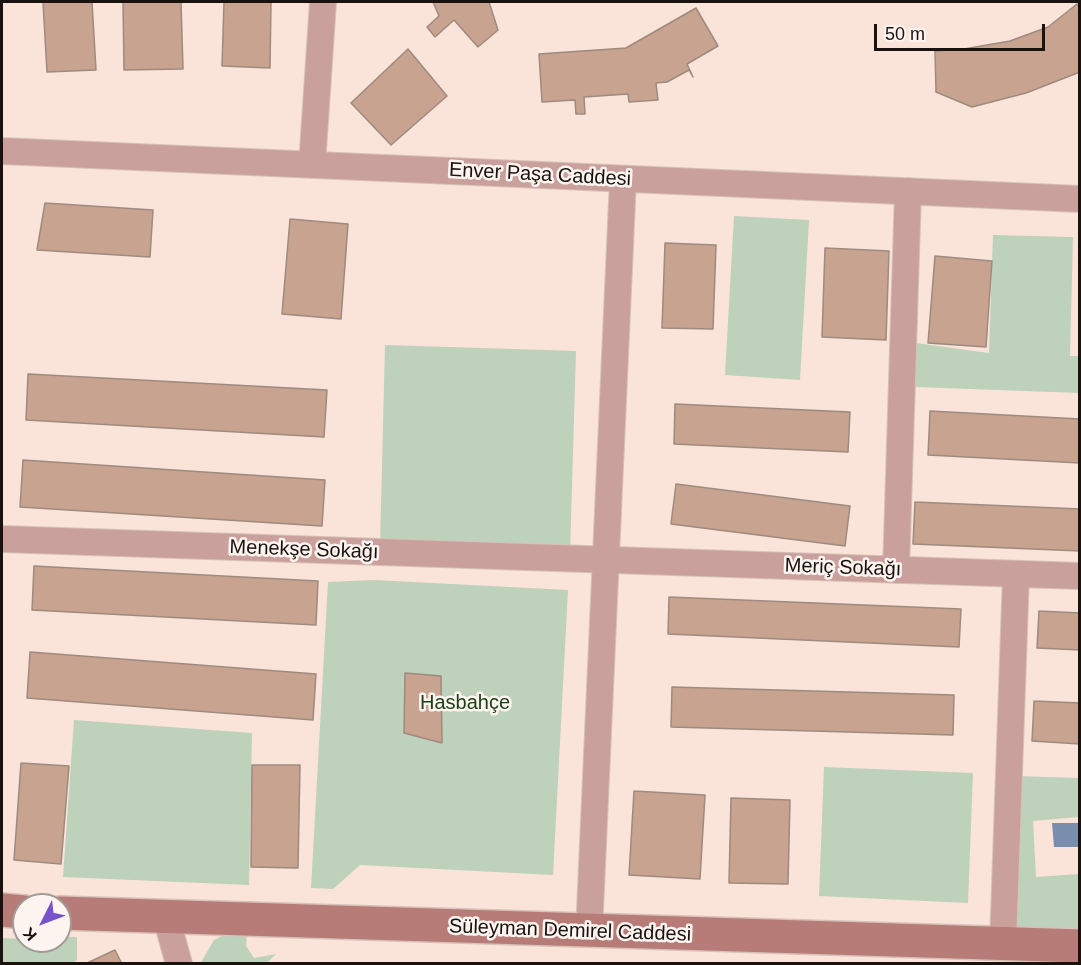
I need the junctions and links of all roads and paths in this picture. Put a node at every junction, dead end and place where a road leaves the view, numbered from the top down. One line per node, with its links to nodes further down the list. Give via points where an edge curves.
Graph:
1 (323, 2): 3 (street)
2 (2, 151): 3 (street, Enver Paşa Caddesi)
3 (312, 165): 4 (street, Enver Paşa Caddesi)
4 (623, 179): 5 (street, Enver Paşa Caddesi); 8 (street)
5 (908, 191): 6 (street, Enver Paşa Caddesi); 9 (street)
6 (1080, 199)
7 (2, 539): 8 (street, Menekşe Sokağı)
8 (606, 561): 9 (street, Meriç Sokağı); 14 (street)
9 (896, 570): 10 (street, Meriç Sokağı)
10 (1016, 574): 11 (street, Meriç Sokağı); 15 (street)
11 (1080, 576)
12 (72, 913): 13 (main road, Süleyman Demirel Caddesi)
13 (166, 917): 14 (main road, Süleyman Demirel Caddesi); 17 (street)
14 (590, 932): 15 (main road, Süleyman Demirel Caddesi)
15 (1003, 944): 16 (main road, Süleyman Demirel Caddesi)
16 (1080, 946)
17 (179, 963)

